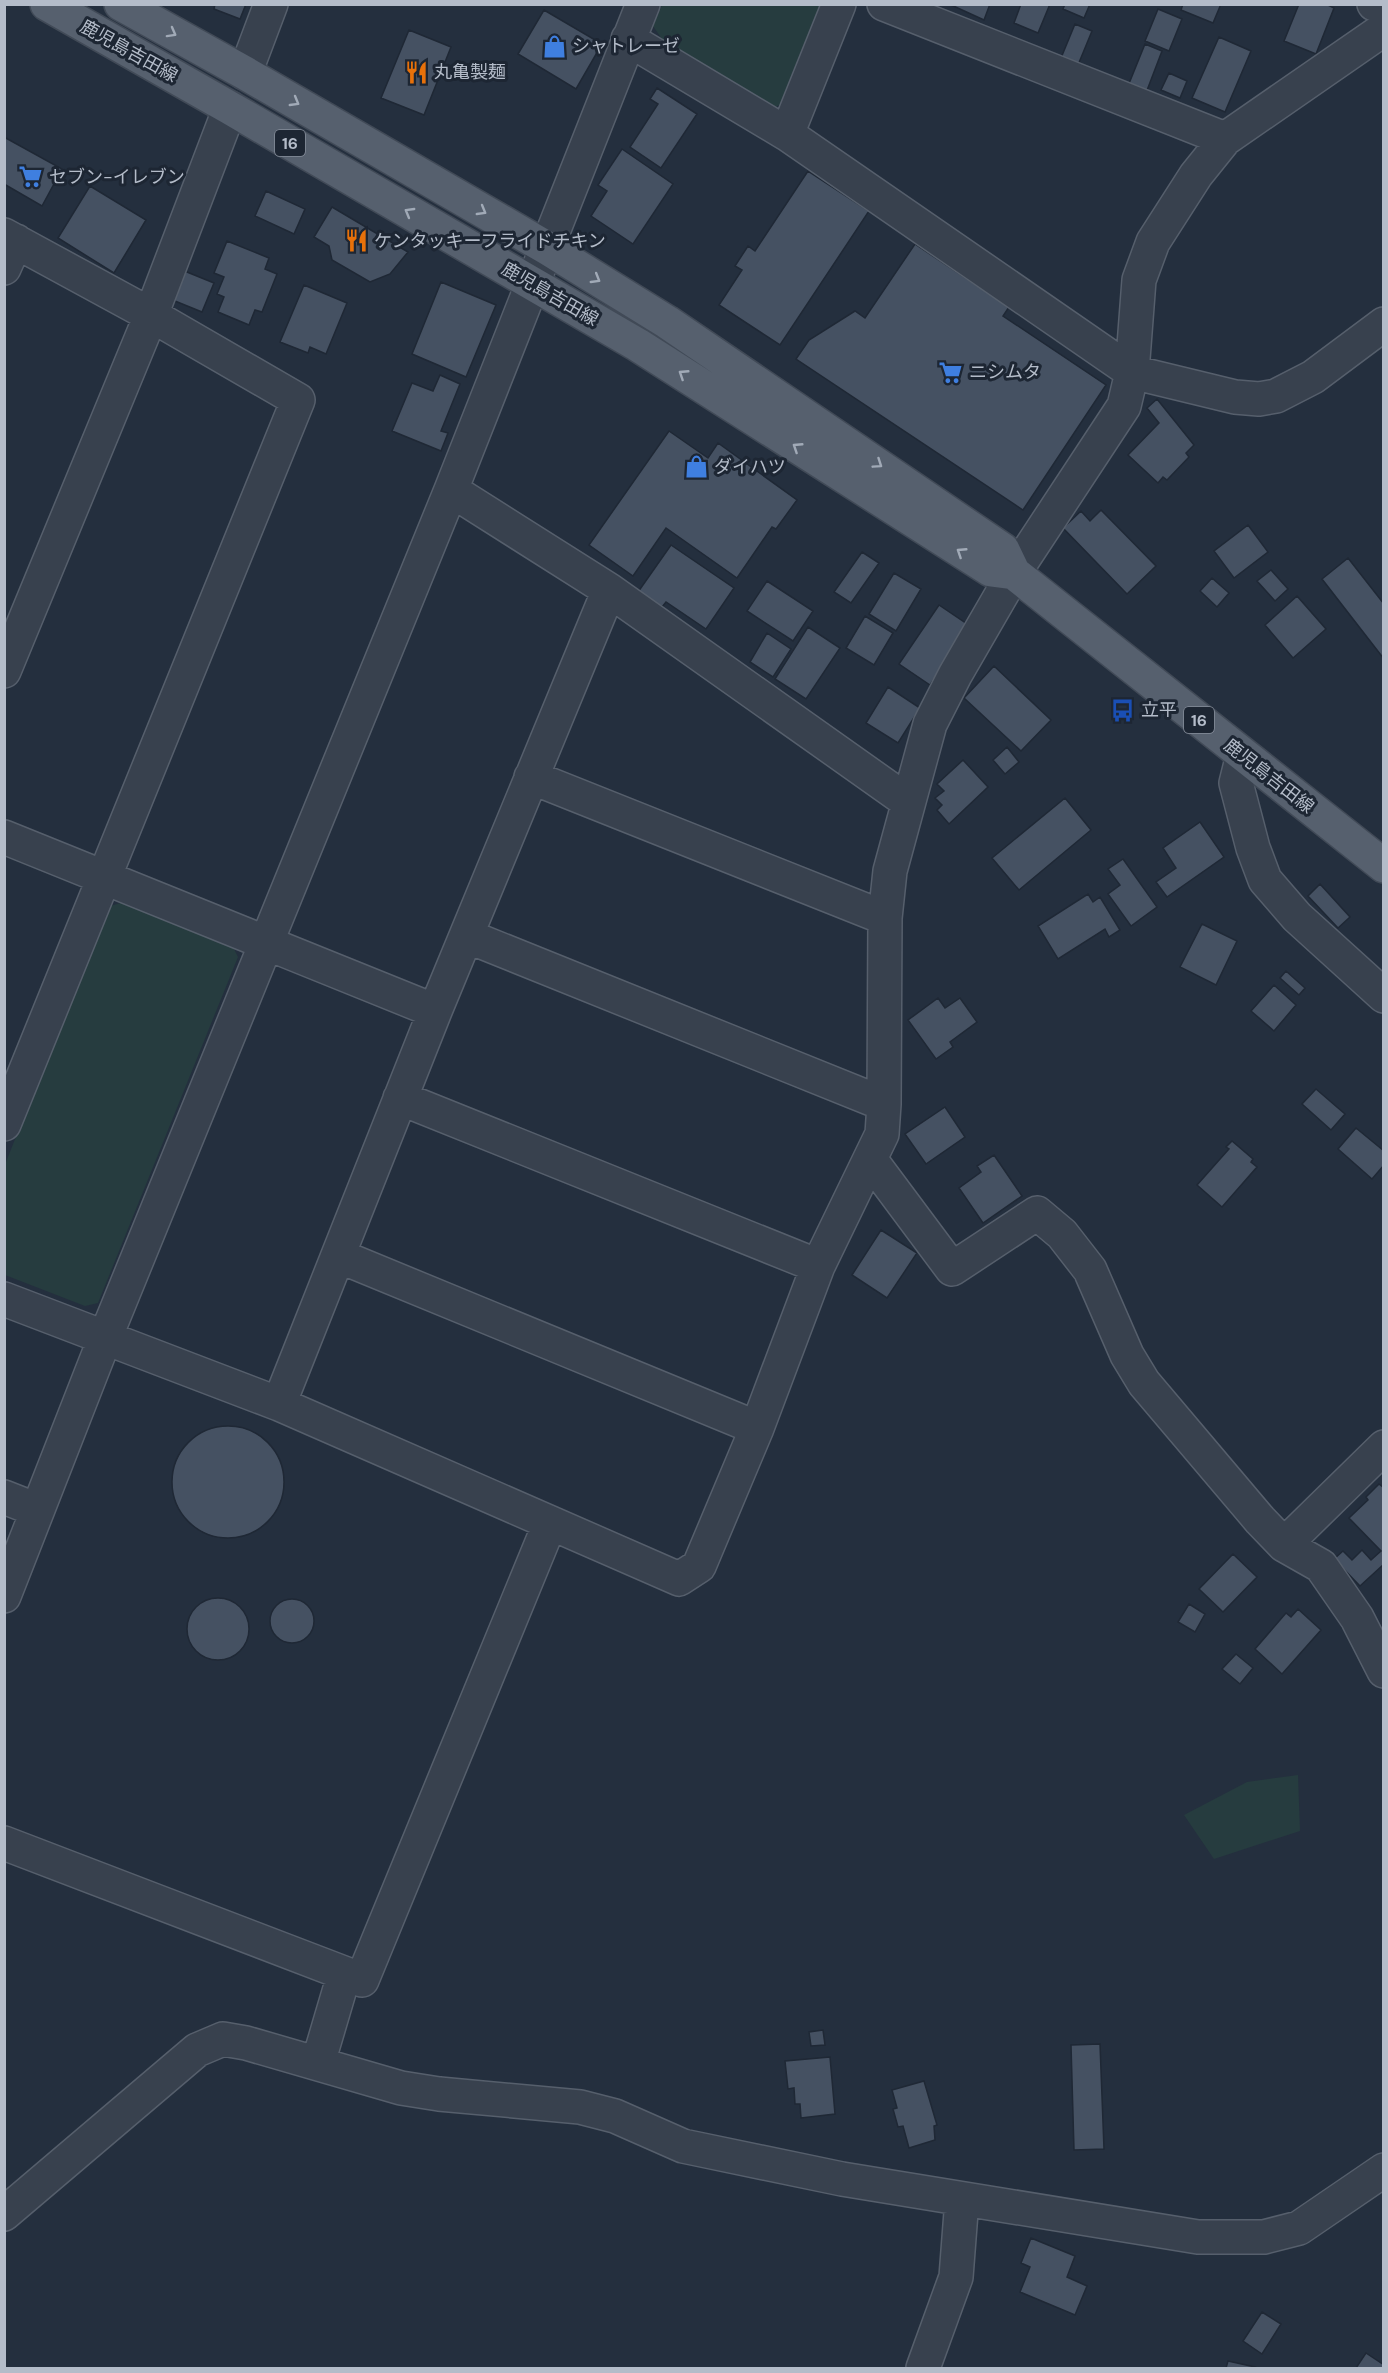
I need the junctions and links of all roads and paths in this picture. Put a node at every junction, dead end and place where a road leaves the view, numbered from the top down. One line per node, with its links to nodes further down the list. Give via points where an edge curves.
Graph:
1 (47, 4): 12 (main road, 鹿児島吉田線 / 16)
2 (121, 4): 11 (main road, 鹿児島吉田線 / 16, one-way to 11)
3 (271, 4): 11 (street)
4 (643, 4): 10 (street)
5 (839, 4): 13 (street)
6 (884, 4): 14 (street)
7 (1374, 4): 8 (street)
8 (1383, 8)
9 (1383, 29): 14 (street)
10 (628, 39): 13 (street); 16 (street)
11 (244, 73): 16 (main road, 鹿児島吉田線 / 16, one-way to 16)
12 (230, 108): 17 (main road, 鹿児島吉田線 / 16, one-way to 12); 18 (street)
13 (787, 134): 20 (street)
14 (1225, 140): 20 (street, via 1196,175 1153,242 1139,280)
15 (8, 248): 18 (street)
16 (546, 248): 17 (street); 22 (main road, 鹿児島吉田線 / 16, one-way to 22, via 667,322 1003,550)
17 (532, 284): 21 (street); 22 (main road, 鹿児島吉田線 / 16, one-way to 17, via 991,570 638,345)
18 (151, 315): 24 (street); 30 (street, via 298,400)
19 (1383, 324): 20 (street, via 1312,377 1276,396 1235,397)
20 (1132, 372): 22 (street, via 1124,406)
21 (451, 490): 23 (street); 33 (street)
22 (1014, 573): 25 (main road, 鹿児島吉田線 / 16); 27 (street, via 930,724)
23 (609, 590): 26 (street); 27 (street)
24 (4, 671)
25 (1243, 755): 29 (main road, 鹿児島吉田線 / 16); 34 (street, via 1236,783 1265,880 1297,917)
26 (531, 777): 31 (street); 32 (street)
27 (908, 801): 31 (street, via 890,871)
28 (4, 837): 30 (street)
29 (1383, 866)
30 (104, 877): 33 (street); 38 (street)
31 (885, 918): 37 (street)
32 (467, 936): 35 (street); 37 (street)
33 (265, 944): 35 (street); 43 (street)
34 (1383, 996)
35 (435, 1011): 36 (street)
36 (400, 1098): 40 (street); 41 (street)
37 (884, 1104): 39 (street, via 882,1134)
38 (4, 1124)
39 (870, 1159): 41 (street); 50 (street, via 952,1269 1037,1213 1062,1234 1090,1270 1127,1355 1144,1383)
40 (339, 1256): 44 (street); 45 (street)
41 (818, 1266): 45 (street)
42 (4, 1299): 43 (street)
43 (105, 1338): 44 (street); 48 (street)
44 (279, 1404): 49 (street)
45 (757, 1428): 49 (street, via 699,1566 679,1579)
46 (1383, 1447): 50 (street)
47 (4, 1497): 48 (street)
48 (37, 1510): 51 (street)
49 (550, 1523): 54 (street, via 362,1980)
50 (1284, 1545): 52 (street, via 1321,1566 1357,1618)
51 (4, 1596)
52 (1383, 1671)
53 (4, 1843): 54 (street)
54 (344, 1975): 55 (street)
55 (318, 2063): 57 (street, via 401,2088 580,2107 615,2115 684,2146); 58 (street, via 223,2039 197,2050)
56 (1383, 2170): 57 (street, via 1299,2228 1264,2237 1198,2237)
57 (962, 2199): 59 (street, via 956,2277)
58 (4, 2214)
59 (923, 2368)

